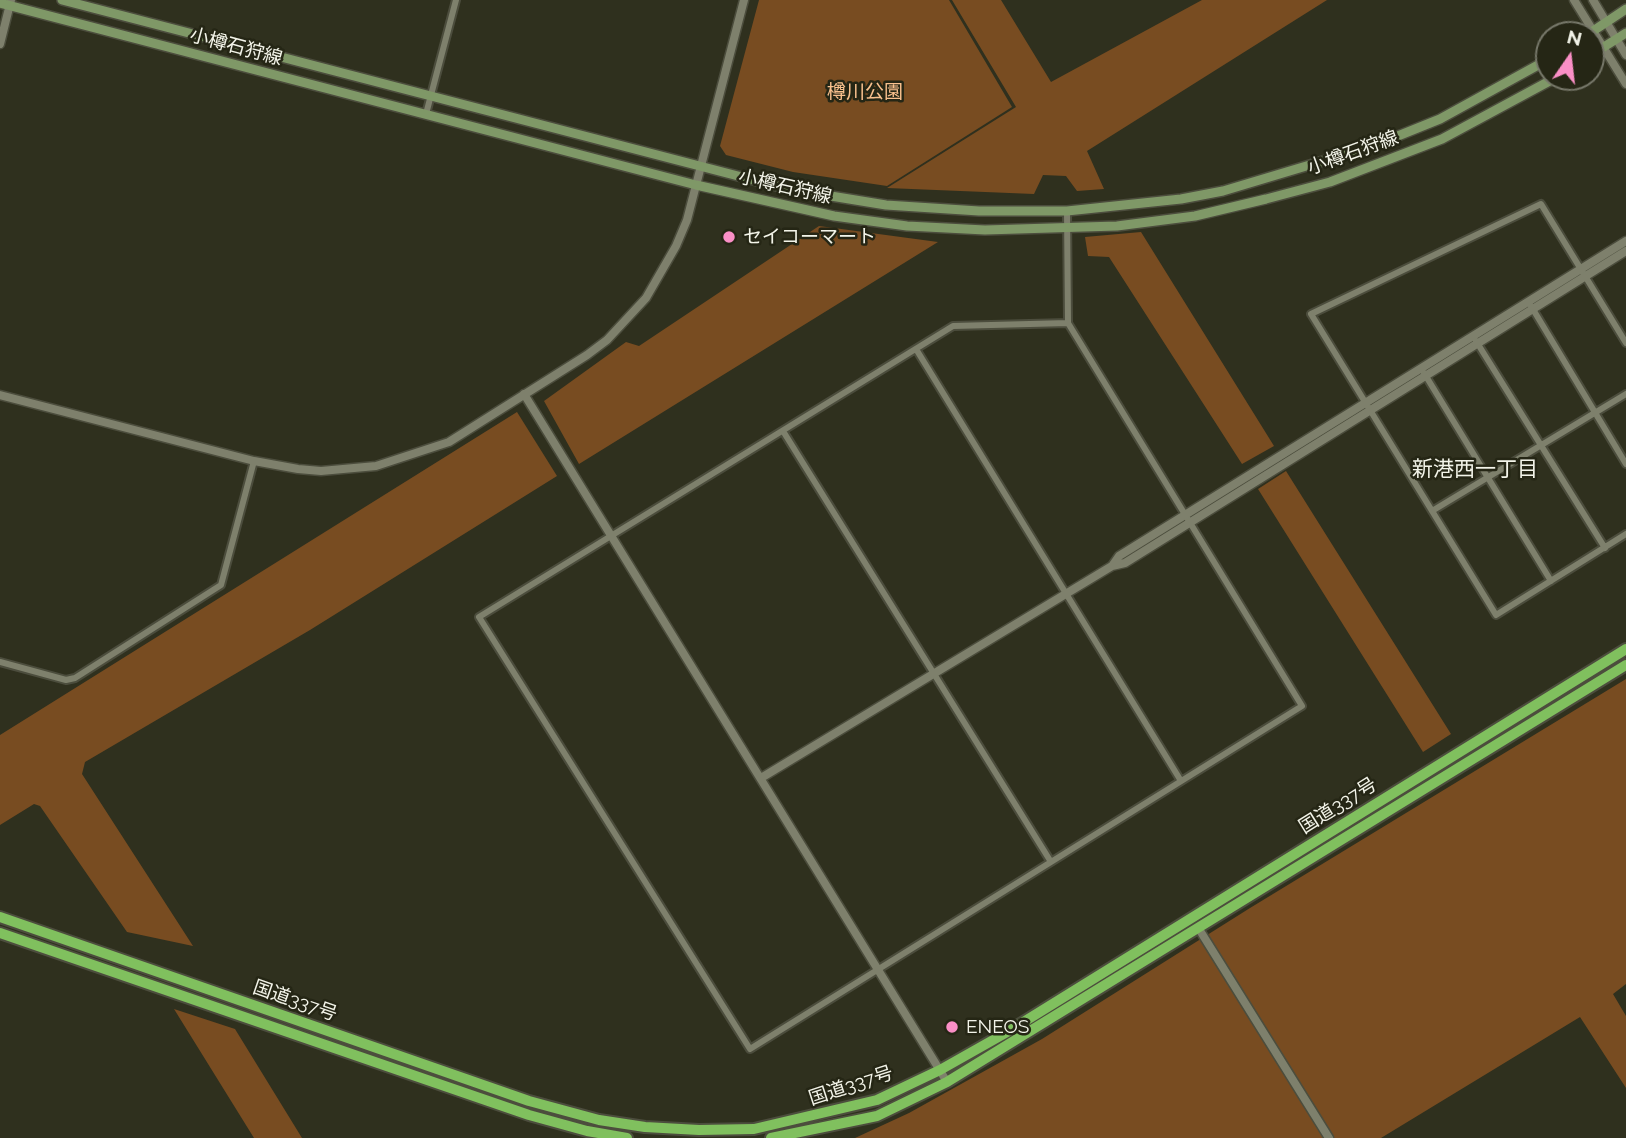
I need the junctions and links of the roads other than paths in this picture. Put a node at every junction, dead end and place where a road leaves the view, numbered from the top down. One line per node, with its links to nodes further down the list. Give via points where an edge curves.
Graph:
1 (62, 0): 20 (main road, 小樽石狩線)
2 (456, 0): 20 (street)
3 (744, 0): 22 (street)
4 (1574, 0): 9 (street)
5 (1593, 0): 10 (street)
6 (0, 3): 7 (main road, 小樽石狩線)
7 (11, 3): 13 (street); 21 (main road, 小樽石狩線)
8 (1626, 9): 10 (main road)
9 (1584, 21)
10 (1606, 22): 12 (street)
11 (1626, 33): 12 (main road)
12 (1616, 39): 14 (main road); 16 (street)
13 (0, 44)
14 (1605, 46)
15 (1605, 49): 18 (street)
16 (1626, 55)
17 (1535, 68): 24 (main road, 小樽石狩線, via 1440,119 1325,163 1191,197)
18 (1626, 84)
19 (1535, 89): 25 (main road, 小樽石狩線, via 1442,139 1330,182 1195,216)
20 (431, 96): 21 (street); 22 (main road, 小樽石狩線)
21 (426, 114): 23 (main road, 小樽石狩線)
22 (700, 167): 23 (street); 24 (main road, 小樽石狩線, via 789,189 886,205)
23 (696, 185): 25 (main road, 小樽石狩線, via 876,222); 35 (street, via 676,246 646,298 607,340)
24 (1067, 211): 25 (street)
25 (1066, 230): 30 (street)
26 (1626, 241): 28 (street)
27 (1626, 251): 28 (street)
28 (1583, 273): 29 (street); 32 (street); 38 (street, via 1541,204 1311,314)
29 (1531, 305): 31 (street); 39 (street)
30 (1068, 323): 33 (street, via 961,324); 46 (street)
31 (1476, 340): 34 (street); 41 (street)
32 (1626, 343)
33 (916, 349): 40 (street); 51 (street)
34 (1423, 372): 38 (street); 44 (street)
35 (524, 394): 42 (street, via 449,442 394,462 321,471); 48 (street)
36 (1626, 394): 39 (street)
37 (0, 395): 42 (street)
38 (1368, 407): 45 (street); 46 (street)
39 (1594, 413): 41 (street); 43 (street)
40 (783, 431): 48 (street); 55 (street)
41 (1541, 445): 44 (street); 49 (street)
42 (254, 461): 53 (street, via 221,585 75,678 66,680)
43 (1626, 464)
44 (1487, 478): 45 (street); 50 (street)
45 (1432, 511): 50 (street, via 1496,615)
46 (1189, 518): 51 (street, via 1119,556 1112,566); 57 (street, via 1302,706)
47 (1626, 534): 49 (street)
48 (612, 536): 56 (street); 63 (street, via 479,617 750,1049)
49 (1605, 548): 50 (street)
50 (1551, 581)
51 (1066, 594): 55 (street); 57 (street)
52 (1626, 649): 59 (highway, 国道337号)
53 (0, 662)
54 (1626, 665): 61 (highway, 国道337号)
55 (933, 674): 56 (street); 58 (street)
56 (761, 778): 63 (street)
57 (1181, 781): 58 (street)
58 (1051, 862): 63 (street)
59 (1192, 916): 61 (street); 64 (highway, 国道337号)
60 (0, 917): 66 (highway, 国道337号, via 529,1101)
61 (1199, 929): 65 (highway, 国道337号); 69 (street)
62 (0, 933): 67 (highway, 国道337号, via 529,1115)
63 (877, 968): 64 (street)
64 (940, 1070): 65 (street); 66 (highway, 国道337号, via 877,1100 754,1129)
65 (947, 1082): 68 (highway, 国道337号, via 877,1116)
66 (645, 1132)
67 (627, 1138)
68 (772, 1138)
69 (1329, 1138)

